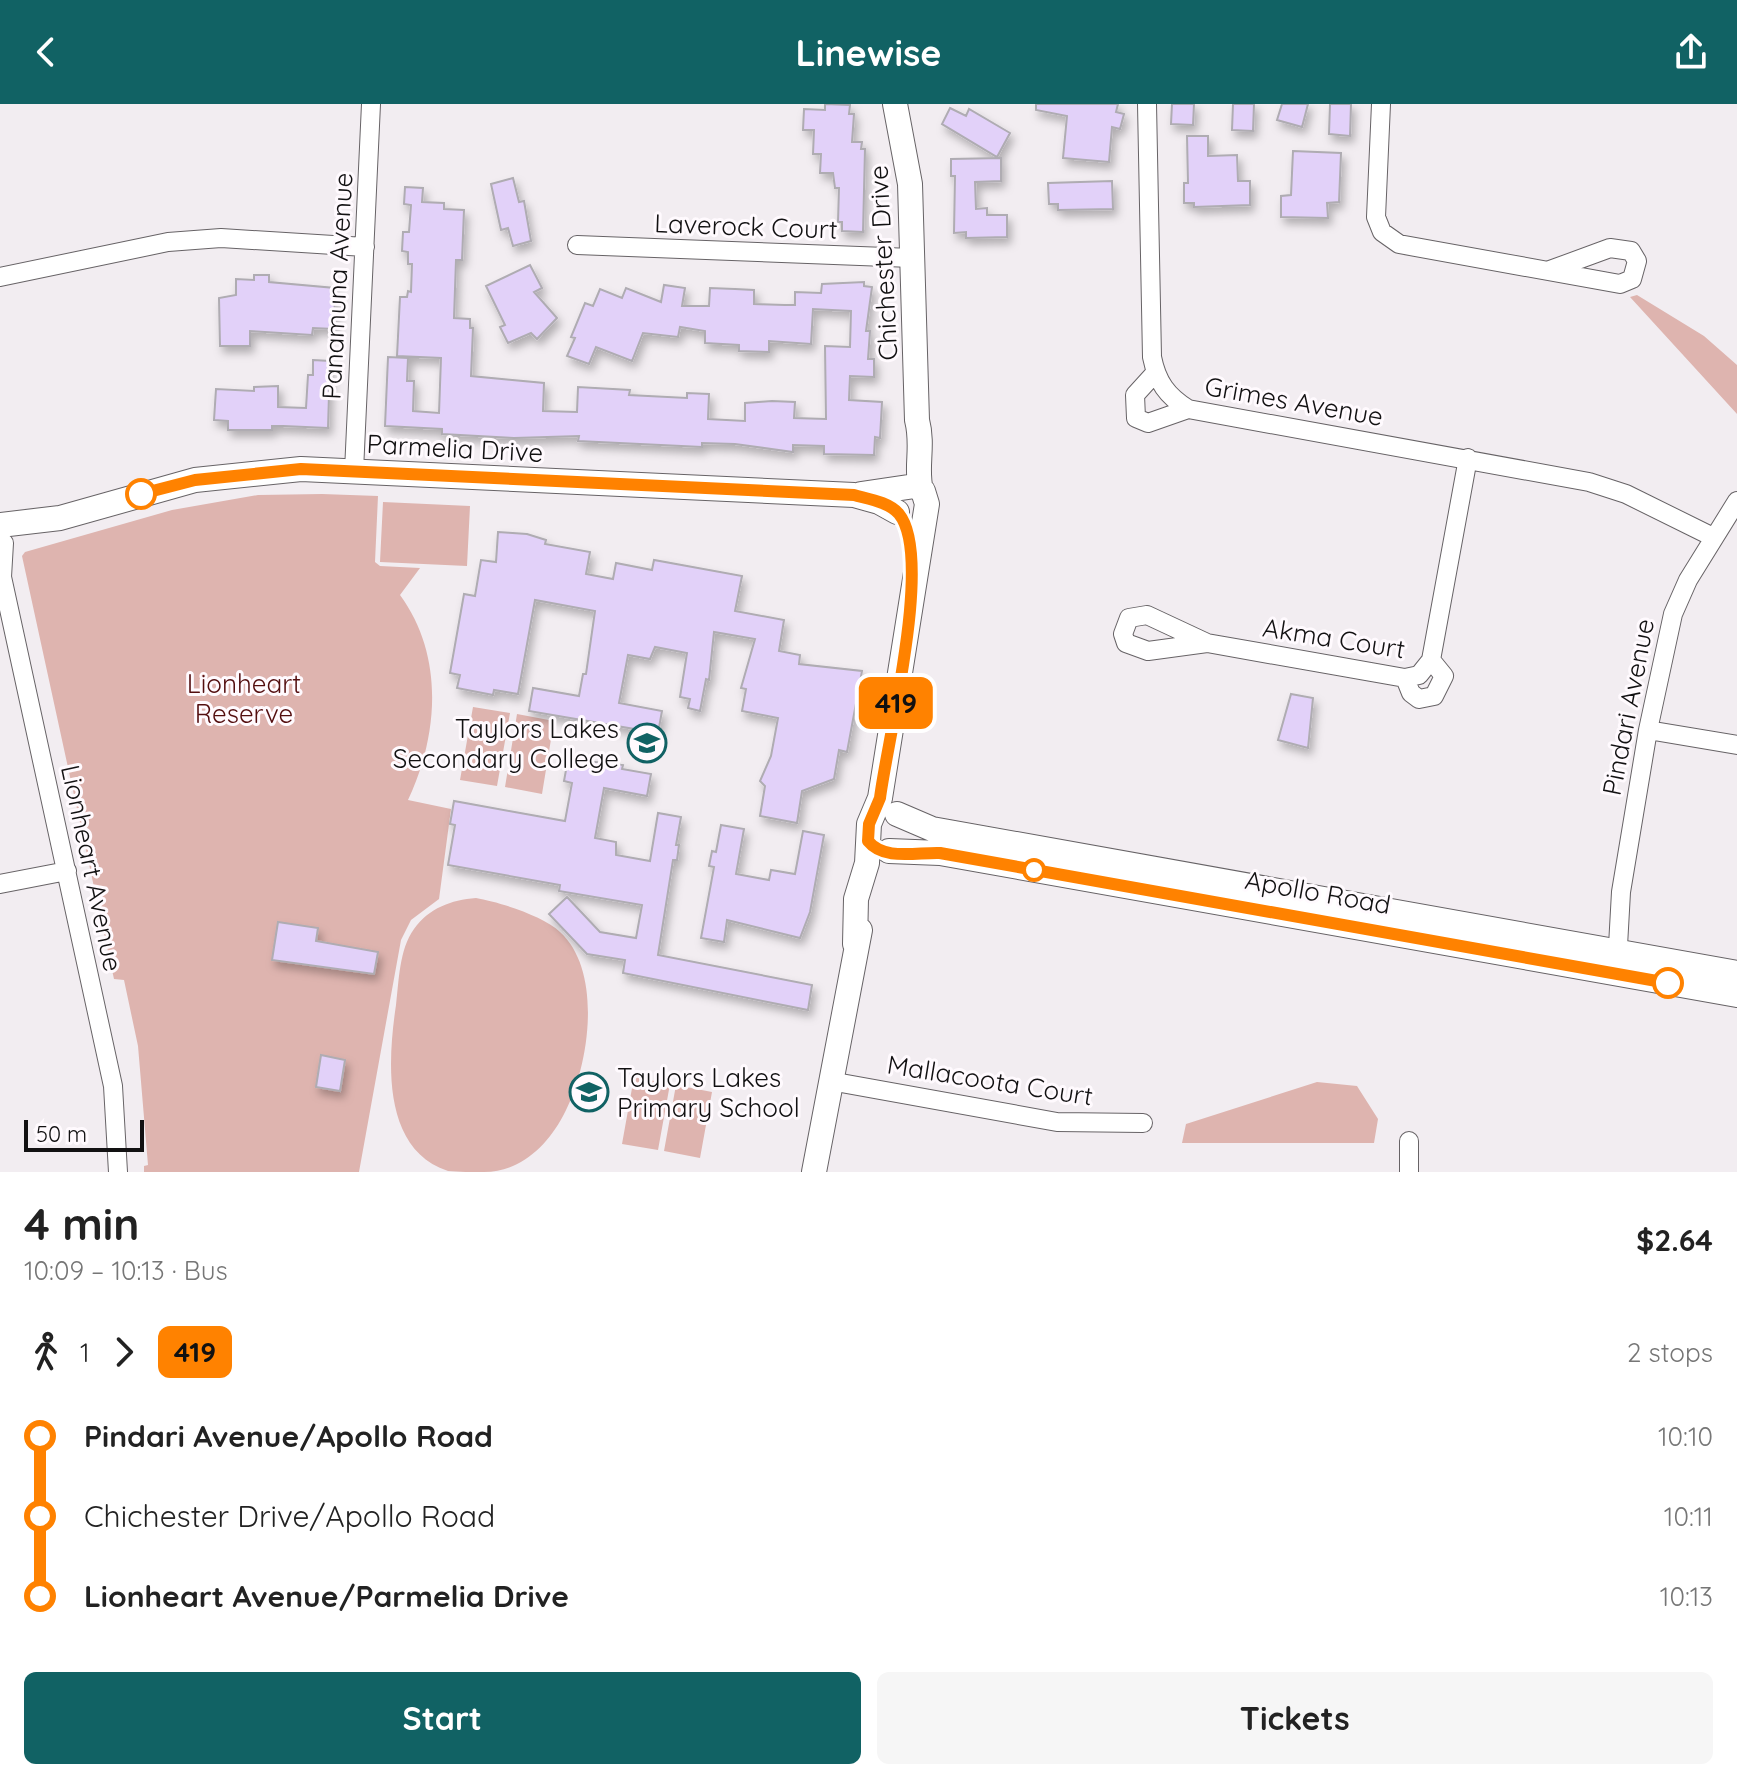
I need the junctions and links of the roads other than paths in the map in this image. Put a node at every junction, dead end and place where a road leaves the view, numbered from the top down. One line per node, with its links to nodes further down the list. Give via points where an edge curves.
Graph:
1 (371, 104): 6 (street, Panamuna Avenue)
2 (895, 104): 7 (street, Chichester Drive, via 907,156)
3 (1147, 104): 10 (street)
4 (1381, 104): 8 (street, via 1376,217 1386,237 1399,244)
5 (577, 245): 7 (street, Laverock Court)
6 (365, 247): 9 (street, via 221,238 168,242); 13 (street, Panamuna Avenue)
7 (912, 258): 14 (street, Chichester Drive, via 917,420)
8 (1550, 270)
9 (0, 277)
10 (1155, 373): 11 (street, Grimes Avenue, via 1169,395); 11 (street, via 1135,395 1136,418 1148,423)
11 (1188, 409): 12 (street, Grimes Avenue)
12 (1468, 458): 17 (street, Grimes Avenue, via 1589,482 1653,508); 19 (street, Akma Court, via 1431,660 1419,675 1405,678)
13 (354, 471): 14 (street, Parmelia Drive); 16 (street, Parmelia Drive, via 270,471 195,480)
14 (907, 500): 22 (street, via 912,585 886,761)
15 (1737, 501): 17 (street, Pindari Avenue)
16 (2, 537): 18 (street, Lionheart Avenue)
17 (1710, 542): 20 (street, Pindari Avenue, via 1673,614)
18 (1, 575): 24 (street, Lionheart Avenue)
19 (1207, 643)
20 (1648, 730): 21 (street); 26 (street, Pindari Avenue)
21 (1737, 745)
22 (890, 813): 23 (street, via 869,824); 26 (street, Apollo Road, via 932,829)
23 (881, 848): 26 (street, Apollo Road, via 940,853); 29 (street, via 855,944)
24 (67, 871): 25 (street); 32 (street, Lionheart Avenue, via 113,1086)
25 (0, 884)
26 (1608, 961): 27 (street, Apollo Road); 28 (street, Apollo Road)
27 (1737, 973)
28 (1737, 995)
29 (830, 1081): 30 (street, Mallacoota Court, via 1057,1122); 33 (street)
30 (1143, 1123)
31 (1409, 1141): 34 (street)
32 (118, 1172)
33 (814, 1172)
34 (1409, 1172)

